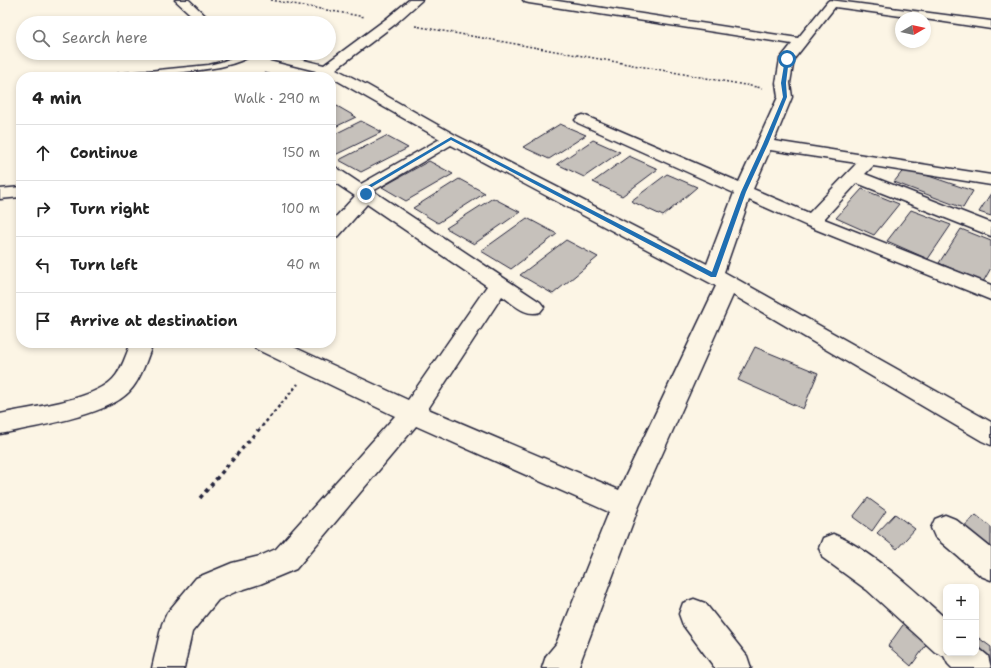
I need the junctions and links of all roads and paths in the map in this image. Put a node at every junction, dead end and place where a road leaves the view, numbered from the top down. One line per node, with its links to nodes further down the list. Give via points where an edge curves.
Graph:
1 (181, 0): 6 (street)
2 (271, 0): 7 (path)
3 (416, 0): 7 (street)
4 (529, 0): 9 (street)
5 (832, 1): 8 (street); 9 (street)
6 (200, 16)
7 (390, 22): 14 (street); 16 (path)
8 (991, 25)
9 (801, 42): 16 (street, via 787,59)
10 (233, 60): 12 (lane, via 209,67)
11 (281, 60): 13 (street)
12 (158, 72)
13 (316, 72)
14 (325, 72)
15 (336, 79): 18 (street, via 362,88)
16 (784, 92): 19 (street, via 785,97)
17 (583, 120): 25 (street)
18 (451, 138): 26 (street); 31 (street)
19 (766, 144): 20 (street); 25 (street)
20 (869, 160): 22 (street); 23 (street)
21 (336, 175): 26 (street)
22 (854, 176): 28 (street); 30 (street)
23 (991, 180)
24 (16, 192): 27 (street)
25 (743, 192): 28 (street); 31 (street)
26 (364, 193): 29 (street); 32 (street)
27 (0, 194)
28 (812, 221): 33 (street)
29 (336, 227)
30 (991, 230)
31 (721, 279): 40 (street); 42 (street)
32 (499, 284): 34 (street); 38 (street)
33 (991, 293)
34 (533, 307)
35 (140, 348): 39 (street, via 123,384 113,393 92,403)
36 (275, 348): 37 (street)
37 (314, 366): 38 (street); 41 (path)
38 (412, 413): 42 (street); 50 (street, via 286,559 207,588 178,624)
39 (0, 424)
40 (991, 434)
41 (200, 498)
42 (625, 506): 49 (street)
43 (945, 528): 45 (street)
44 (832, 548): 47 (street, via 858,564)
45 (991, 566)
46 (694, 614): 51 (street)
47 (943, 638)
48 (962, 656): 52 (street)
49 (568, 664)
50 (168, 668)
51 (735, 668)
52 (976, 668)

